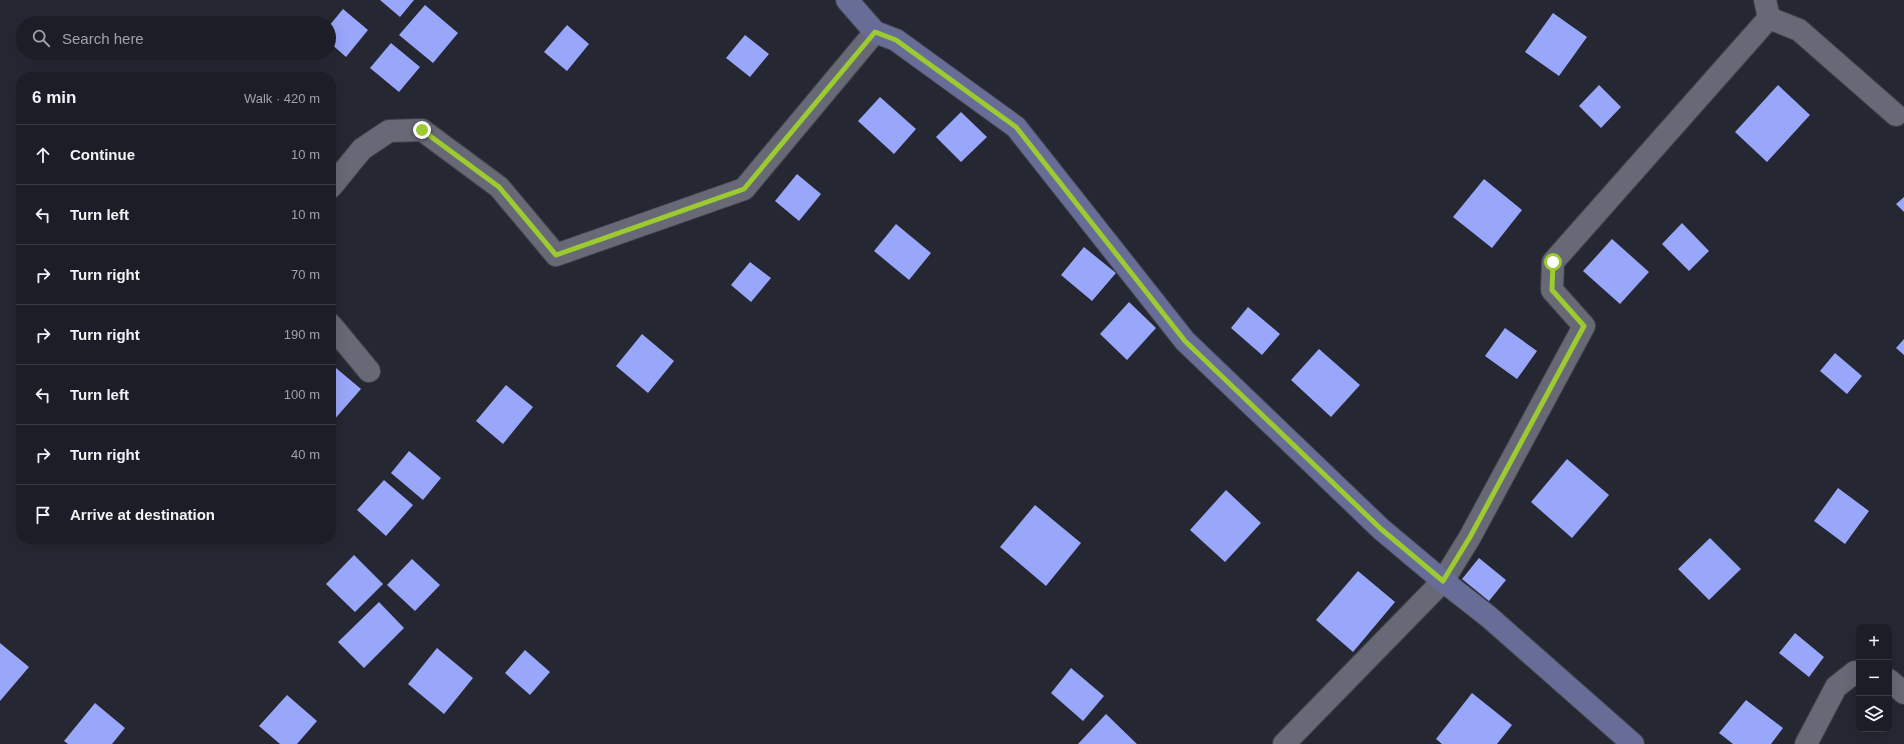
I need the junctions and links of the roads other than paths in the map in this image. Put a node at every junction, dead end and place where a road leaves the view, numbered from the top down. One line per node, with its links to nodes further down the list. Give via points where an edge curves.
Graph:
1 (847, 0): 3 (street)
2 (1767, 9): 4 (street, via 1799,30); 8 (street, via 1553,262 1552,290 1584,326 1470,537)
3 (875, 32): 5 (street, via 744,189 556,255 499,187 422,130 389,130 362,149); 8 (street, via 896,40 1016,127 1185,341 1381,529)
4 (1896, 114)
5 (336, 181)
6 (336, 331): 7 (street)
7 (369, 370)
8 (1443, 581): 12 (street); 13 (street, via 1489,617)
9 (1856, 672): 14 (street, via 1836,687)
10 (1892, 682): 11 (street)
11 (1904, 692)
12 (1284, 744)
13 (1633, 744)
14 (1806, 744)

